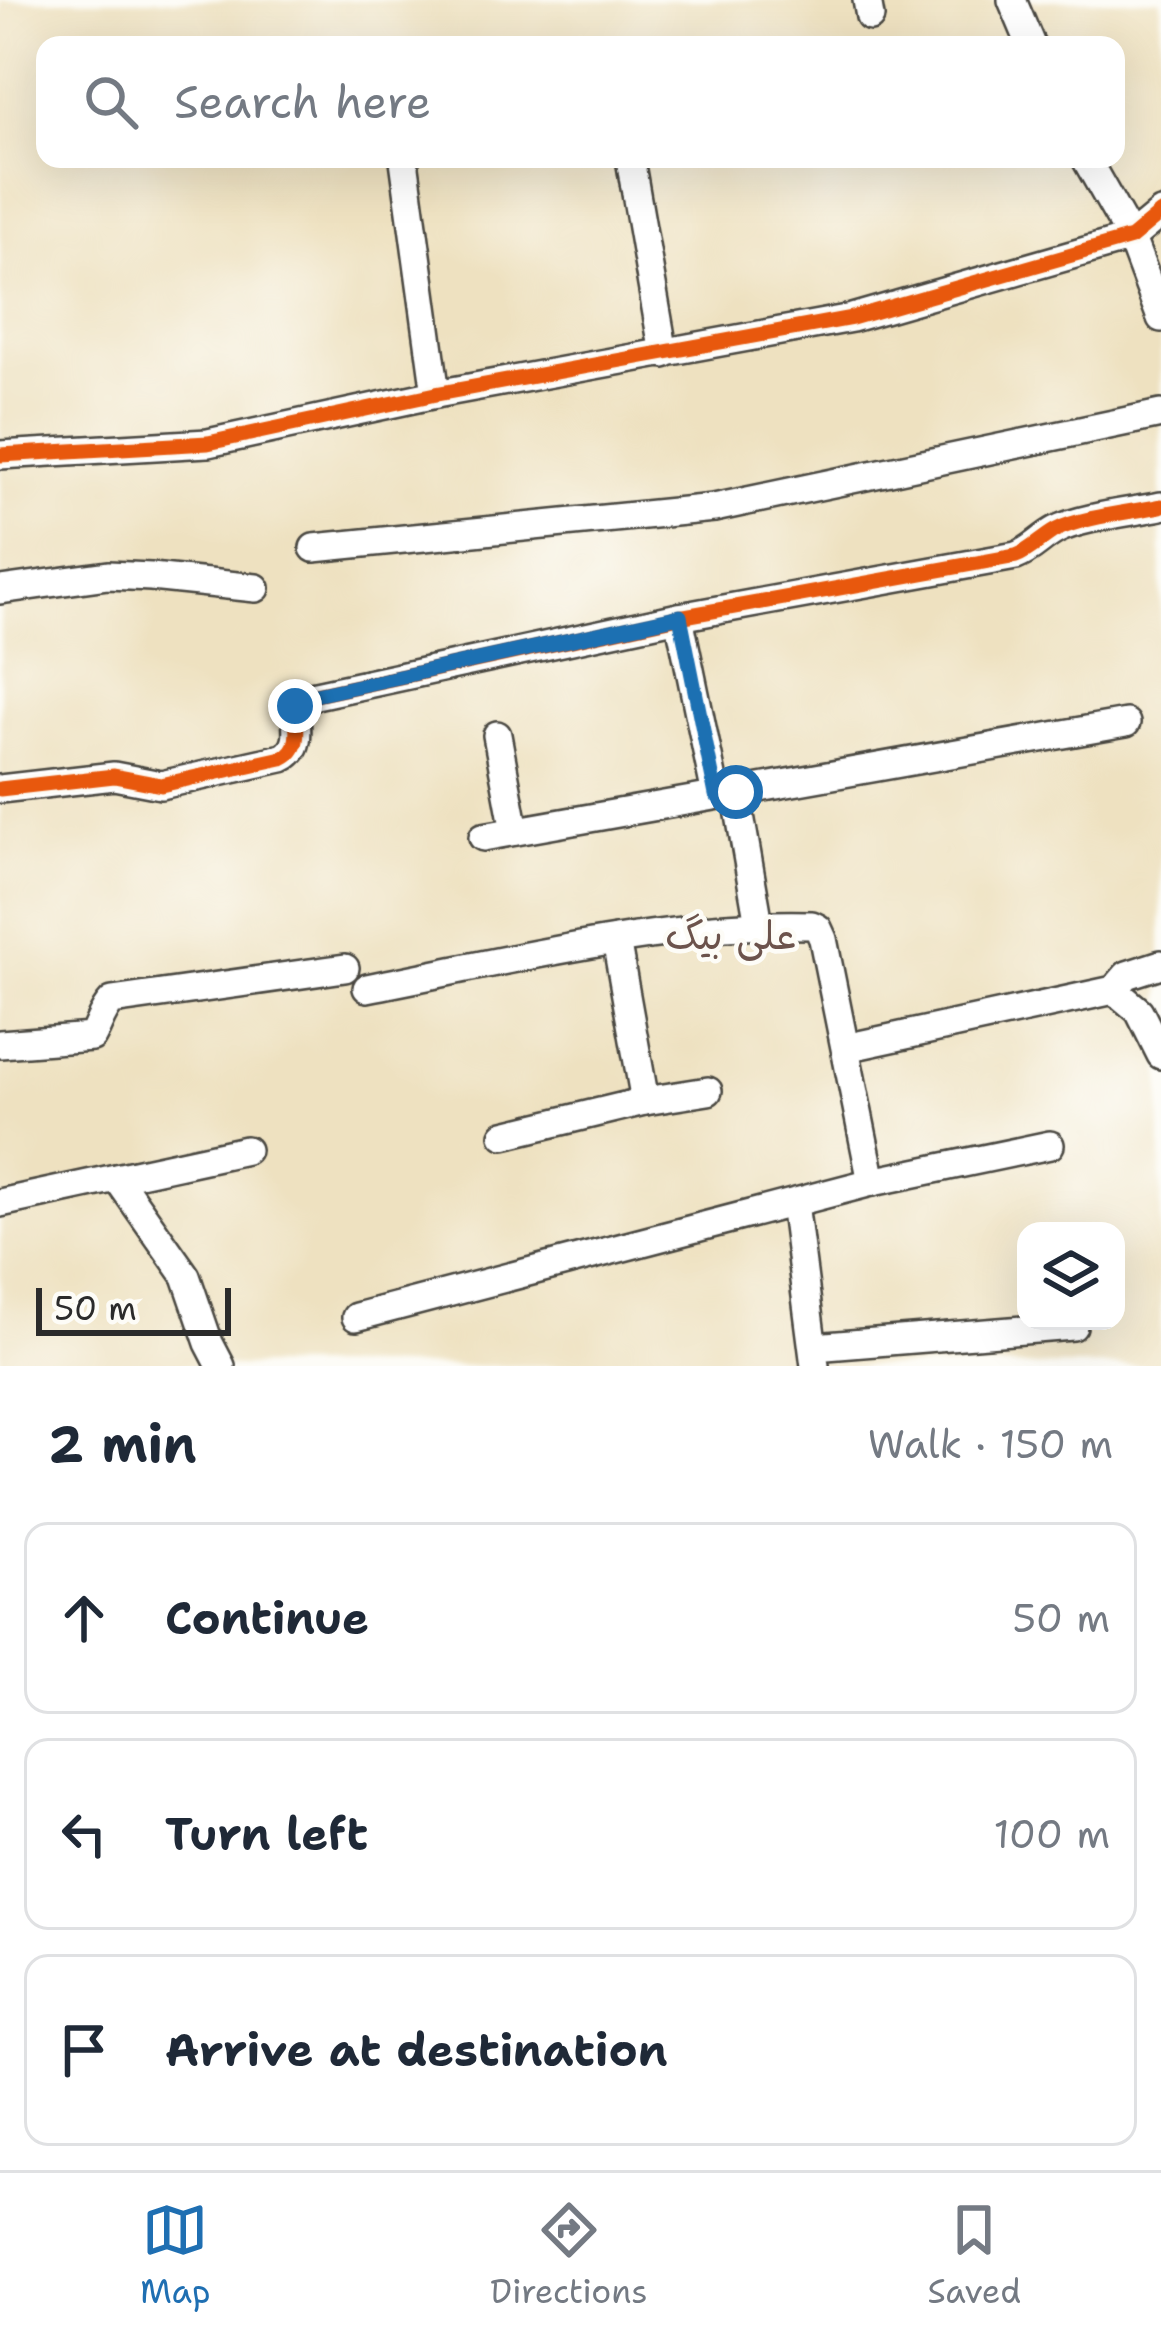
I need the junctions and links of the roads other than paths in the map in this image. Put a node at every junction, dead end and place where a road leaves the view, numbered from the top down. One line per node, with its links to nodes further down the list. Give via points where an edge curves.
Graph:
1 (1012, 0): 2 (street)
2 (1027, 36)
3 (405, 168): 10 (street)
4 (632, 168): 9 (street)
5 (1091, 168): 7 (street)
6 (1161, 214): 7 (street)
7 (1131, 238): 8 (street); 9 (street, via 852,318)
8 (1160, 313)
9 (664, 353): 10 (street)
10 (436, 394): 12 (street, via 208,443)
11 (1161, 414): 14 (street, via 714,508)
12 (0, 455)
13 (1161, 506): 17 (street, via 1061,527 1016,556)
14 (314, 548)
15 (256, 588): 16 (street, via 108,575)
16 (0, 590)
17 (680, 616): 20 (street, via 311,696 295,706 296,746 282,758 160,785 114,776); 21 (street)
18 (1126, 723): 21 (street)
19 (497, 735): 22 (street)
20 (0, 789)
21 (726, 794): 22 (street); 24 (street)
22 (515, 831): 23 (street)
23 (484, 836)
24 (758, 924): 25 (street); 39 (street, via 812,925 824,939)
25 (616, 940): 28 (street); 34 (street)
26 (1161, 964): 29 (street, via 1127,975)
27 (345, 968): 30 (street, via 112,1001 92,1037)
28 (367, 988)
29 (1114, 990): 31 (street); 32 (street, via 1139,1011)
30 (0, 1044)
31 (850, 1047)
32 (1161, 1054)
33 (708, 1091): 34 (street)
34 (645, 1101): 35 (street)
35 (504, 1135)
36 (1050, 1145): 39 (street)
37 (246, 1150): 38 (street)
38 (117, 1178): 40 (street); 45 (street, via 186,1276)
39 (872, 1182): 41 (street)
40 (0, 1202)
41 (794, 1203): 42 (street); 44 (street)
42 (356, 1317)
43 (1042, 1330): 44 (street)
44 (811, 1360)
45 (221, 1366)

